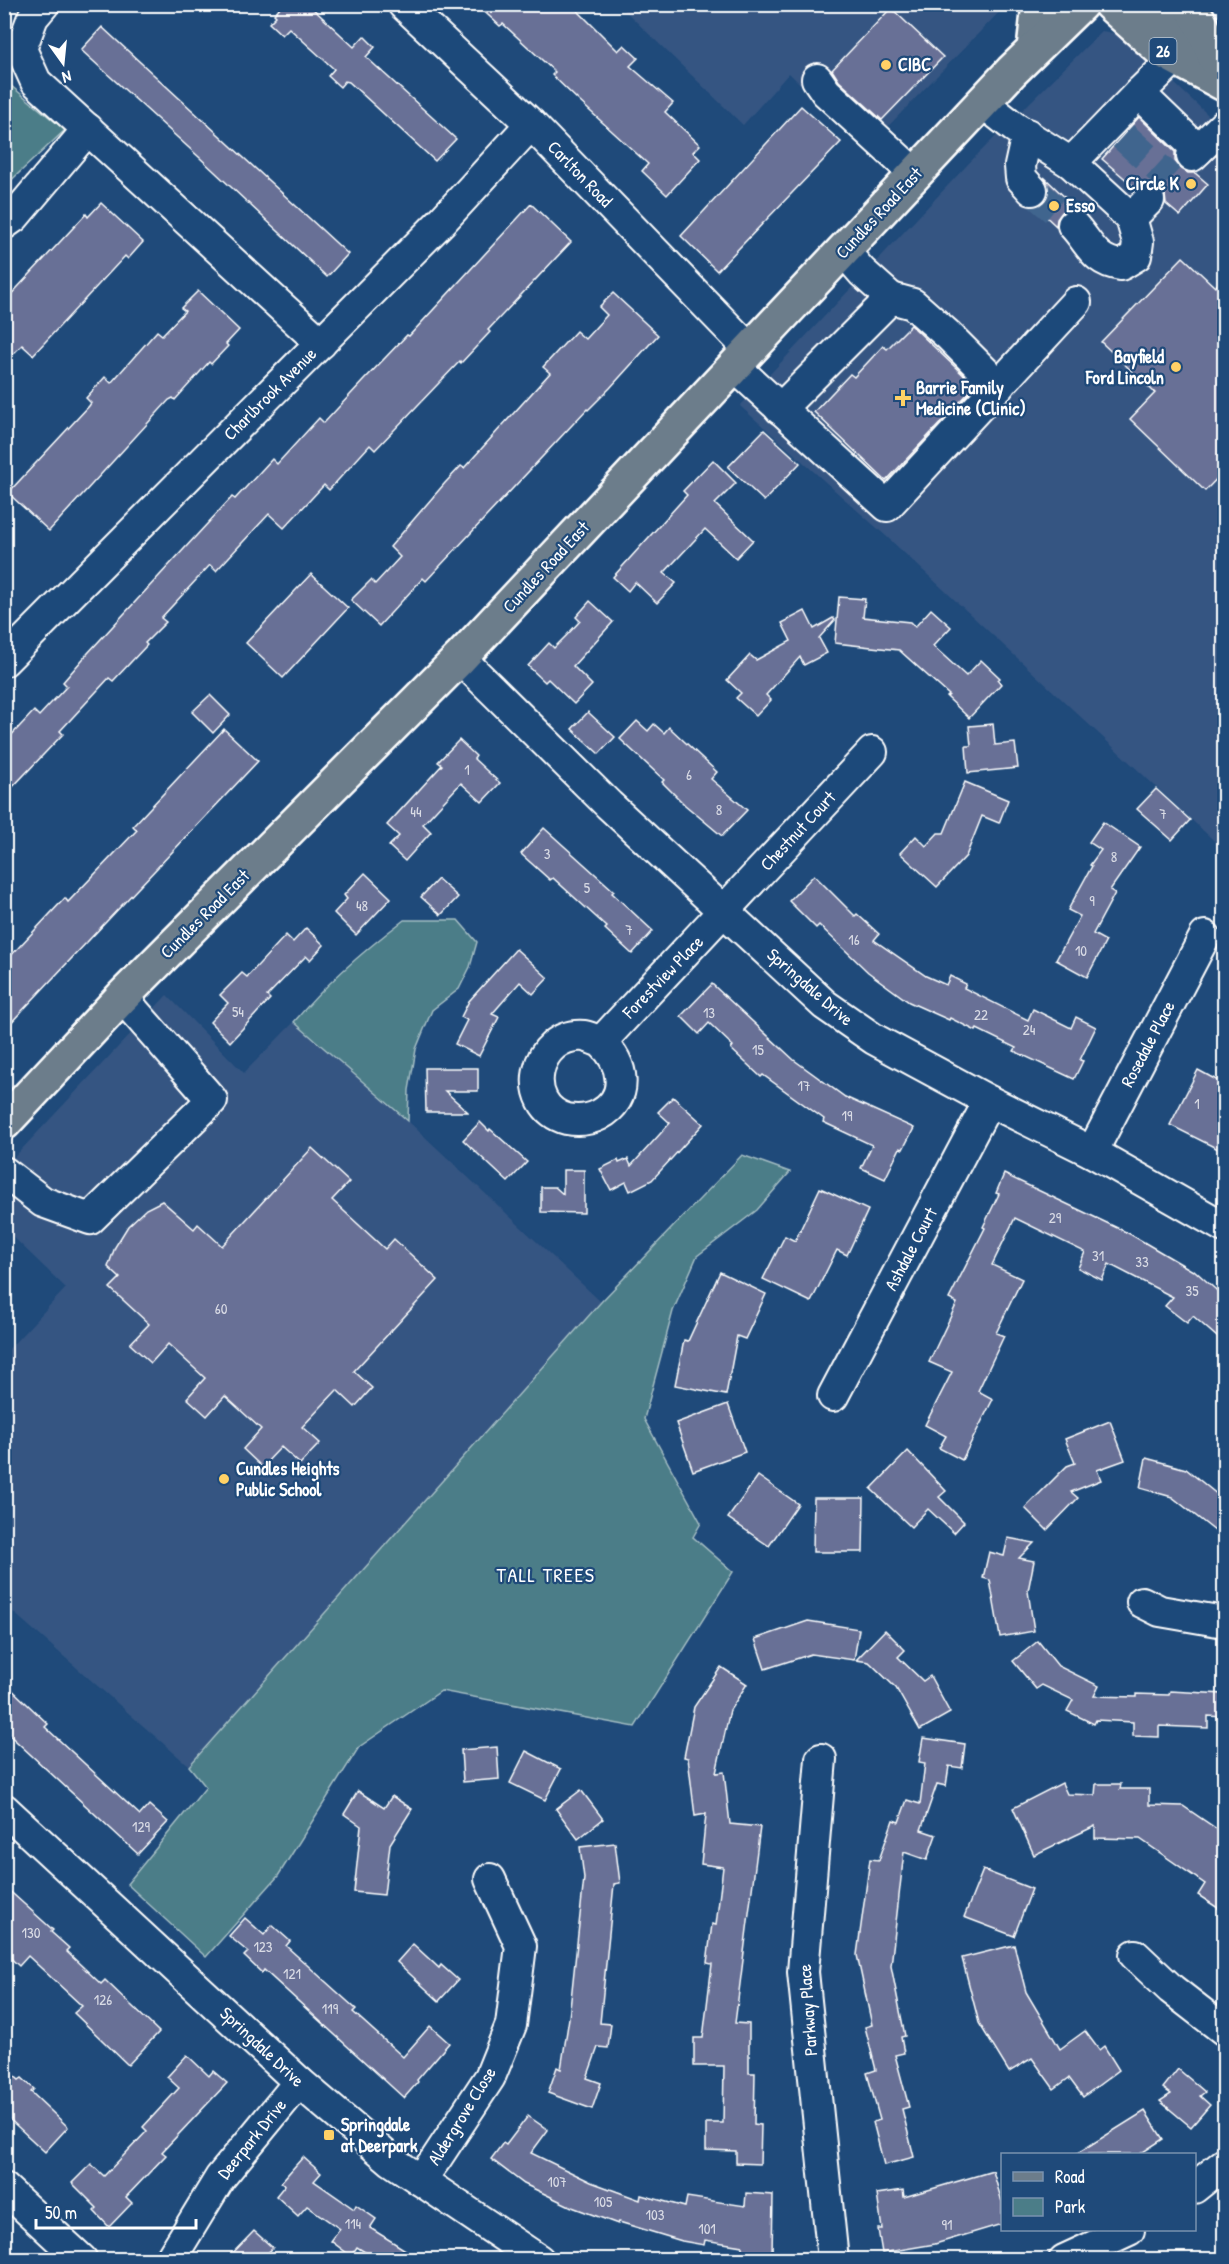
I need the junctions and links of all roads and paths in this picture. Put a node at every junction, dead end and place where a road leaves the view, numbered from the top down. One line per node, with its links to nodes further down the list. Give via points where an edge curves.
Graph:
1 (44, 4): 16 (street, via 33,17 21,49 36,82)
2 (403, 4): 14 (street, Carlton Road)
3 (1040, 4): 8 (main road)
4 (1080, 4): 8 (main road, Cundles Road East)
5 (1110, 4): 9 (main road, 26, via 1161,50)
6 (1154, 4): 11 (main road, 26)
7 (1190, 4): 11 (main road)
8 (1034, 49): 13 (main road, Cundles Road East)
9 (1176, 58): 11 (main road, 26); 12 (street)
10 (817, 79): 19 (street, via 826,92)
11 (1224, 83)
12 (1138, 93): 15 (street, via 1195,153); 18 (street, via 1116,130)
13 (982, 102): 17 (street); 19 (main road, Cundles Road East)
14 (531, 124): 25 (street, Charlbrook Avenue); 26 (street, Carlton Road)
15 (1224, 125)
16 (88, 129): 21 (street); 25 (street)
17 (1027, 134): 18 (street); 20 (street, via 1021,178)
18 (1081, 172): 18 (street, via 1086,213 1079,232 1108,264 1121,265 1136,256 1140,209)
19 (915, 174): 22 (main road, Cundles Road East)
20 (1032, 190)
21 (4, 224)
22 (843, 250): 23 (street); 26 (main road, Cundles Road East)
23 (891, 298): 27 (street, via 913,304); 28 (street)
24 (1076, 302): 27 (street)
25 (321, 343): 30 (street, Charlbrook Avenue)
26 (742, 358): 28 (street, Carlton Road); 29 (main road, Cundles Road East)
27 (999, 386): 28 (street, Carlton Road, via 887,506)
28 (780, 409)
29 (460, 658): 32 (street, Springdale Drive, via 609,805); 34 (main road, Cundles Road East)
30 (4, 661)
31 (872, 752): 32 (street, Chestnut Court)
32 (725, 912): 35 (street, Forestview Place); 36 (street, Springdale Drive, via 846,1021)
33 (1204, 936): 38 (street, Rosedale Place)
34 (122, 997): 37 (main road, Cundles Road East); 39 (street, via 212,1100 90,1219 43,1202)
35 (601, 1042)
36 (989, 1101): 38 (street, Springdale Drive); 41 (street, Ashdale Court)
37 (4, 1123)
38 (1092, 1152): 40 (street, Springdale Drive)
39 (4, 1172)
40 (1224, 1227)
41 (833, 1396)
42 (1142, 1602): 43 (street, via 1160,1611)
43 (1224, 1622)
44 (822, 1759): 58 (street, Parkway Place, via 803,1972)
45 (4, 1809): 49 (street, Springdale Drive)
46 (490, 1879): 51 (street, Aldergrove Close, via 520,1946 511,2025 490,2077)
47 (1136, 1955): 48 (street, via 1171,1989)
48 (1224, 2030)
49 (299, 2082): 51 (street, Springdale Drive); 56 (street, Deerpark Drive, via 220,2178)
50 (1224, 2164): 52 (street)
51 (420, 2180): 57 (street, Springdale Drive)
52 (1196, 2186)
53 (4, 2188): 55 (street)
54 (1124, 2231): 59 (street)
55 (82, 2259)
56 (170, 2259)
57 (539, 2259)
58 (833, 2259)
59 (1065, 2259)

